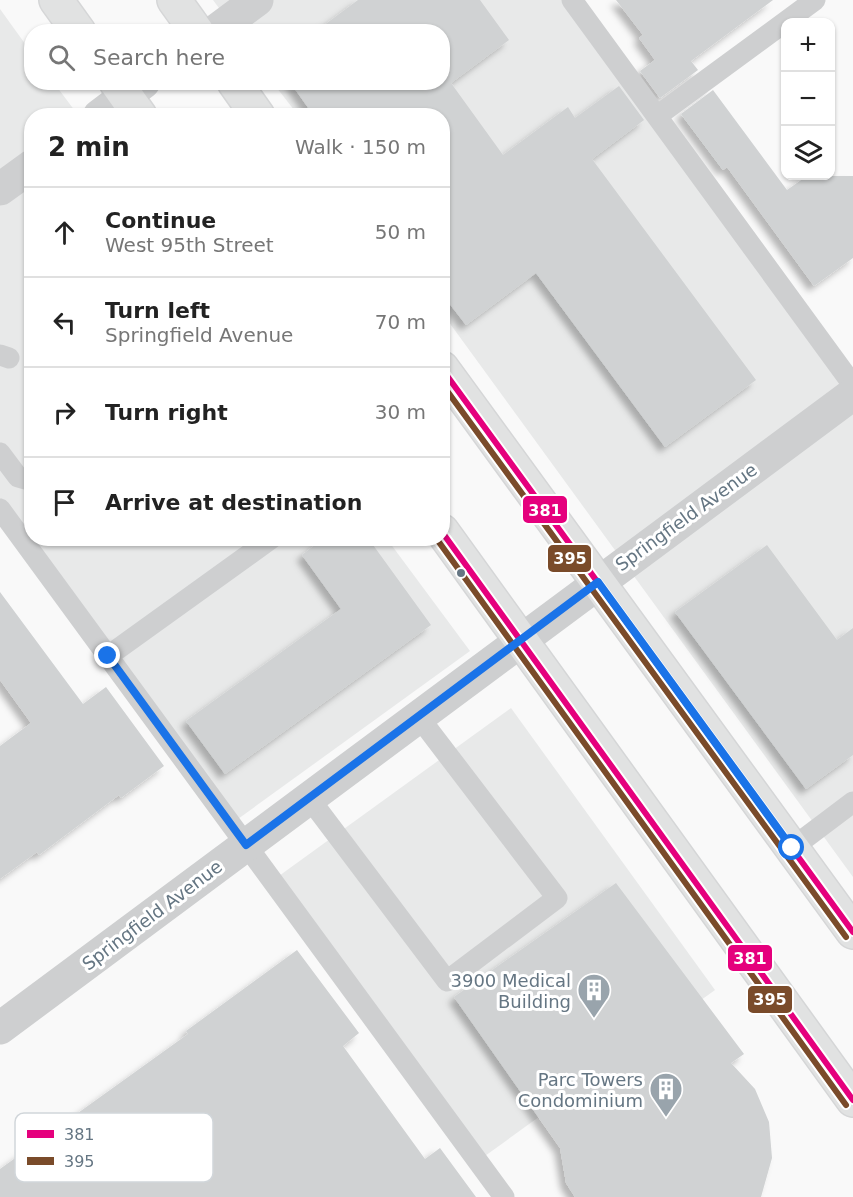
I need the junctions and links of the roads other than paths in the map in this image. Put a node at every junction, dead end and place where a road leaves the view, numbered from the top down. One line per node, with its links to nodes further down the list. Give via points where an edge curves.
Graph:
1 (56, 0): 6 (main road)
2 (174, 0): 7 (main road)
3 (257, 0): 8 (street)
4 (572, 0): 13 (lane)
5 (815, 0): 13 (lane)
6 (73, 24)
7 (191, 24)
8 (225, 24)
9 (240, 90): 12 (main road)
10 (131, 94): 11 (street)
11 (111, 108)
12 (252, 108)
13 (657, 116): 17 (lane)
14 (24, 172): 15 (street)
15 (0, 189)
16 (450, 379): 26 (main road)
17 (853, 385)
18 (853, 394): 26 (street, Springfield Avenue)
19 (0, 453): 20 (lane, via 18,477)
20 (24, 479)
21 (0, 509): 22 (lane)
22 (24, 542)
23 (450, 542): 27 (main road)
24 (27, 546): 28 (lane)
25 (261, 546): 28 (lane)
26 (598, 582): 27 (street, Springfield Avenue); 33 (main road)
27 (521, 639): 29 (street, Springfield Avenue); 36 (main road)
28 (108, 656): 32 (lane)
29 (418, 716): 30 (street, Springfield Avenue); 30 (lane, via 556,898 447,981)
30 (309, 798): 32 (street, Springfield Avenue)
31 (853, 802): 33 (lane)
32 (246, 845): 35 (street, Springfield Avenue); 37 (lane)
33 (792, 848): 34 (main road)
34 (853, 932)
35 (0, 1028)
36 (853, 1100)
37 (504, 1197)

